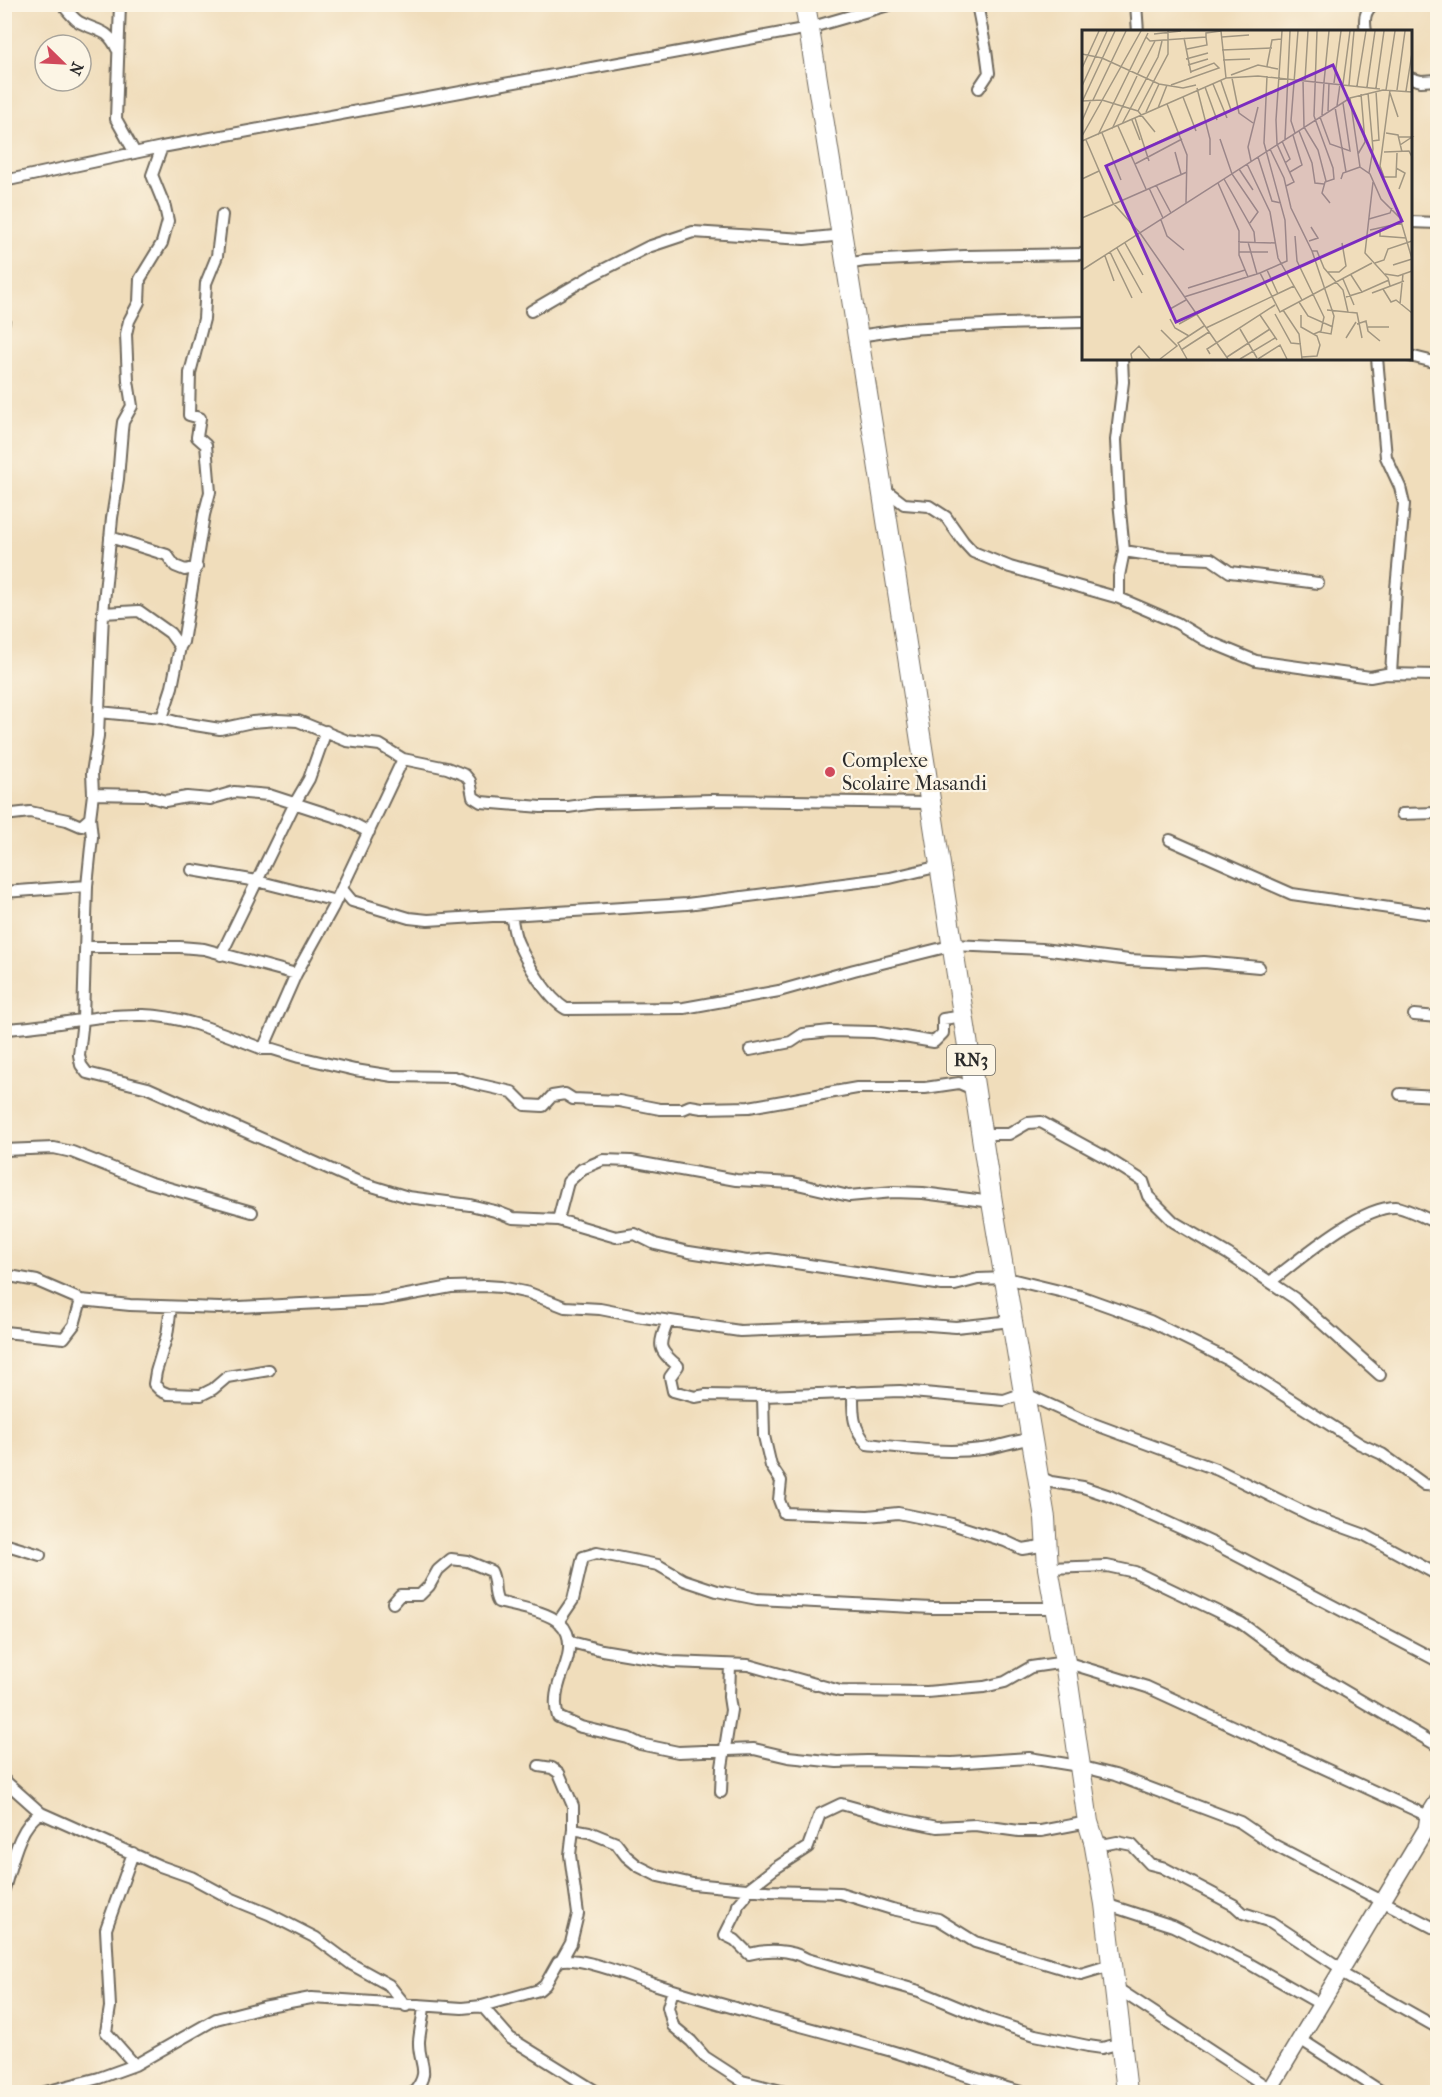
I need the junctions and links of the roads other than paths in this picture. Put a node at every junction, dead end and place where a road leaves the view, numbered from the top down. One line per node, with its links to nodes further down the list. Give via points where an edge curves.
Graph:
1 (62, 4): 11 (street, via 78,21 105,32)
2 (120, 4): 11 (street)
3 (805, 4): 8 (highway, RN3)
4 (892, 4): 8 (street)
5 (977, 4): 14 (street, via 988,73)
6 (1136, 4): 9 (street)
7 (1374, 4): 10 (street, via 1364,18)
8 (809, 28): 15 (street); 21 (highway, RN3)
9 (1138, 30)
10 (1366, 30)
11 (118, 49): 16 (street, via 116,118)
12 (1412, 79): 13 (street)
13 (1437, 80)
14 (980, 88)
15 (162, 147): 16 (street); 34 (street, via 152,175 168,221 162,243 140,279 139,302 126,334 132,406 123,422)
16 (135, 153): 17 (street)
17 (4, 181)
18 (222, 215): 36 (street, via 220,244 206,283 204,319 190,373 189,415 200,418 197,437 206,445 210,492)
19 (1412, 222): 20 (street)
20 (1437, 223)
21 (843, 236): 24 (highway, RN3); 25 (street, via 804,239 693,232 648,247)
22 (1082, 254): 24 (street)
23 (4, 258): 26 (street)
24 (847, 264): 28 (highway, RN3)
25 (531, 311)
26 (4, 321)
27 (1082, 322): 28 (street, via 954,326)
28 (858, 336): 33 (highway, RN3)
29 (1412, 357): 32 (street)
30 (1122, 360): 35 (street, via 1116,441)
31 (1377, 360): 41 (street, via 1386,457 1404,504)
32 (1437, 363)
33 (882, 488): 38 (street, via 904,504 929,506 946,517 973,552 1010,567); 49 (highway, RN3)
34 (110, 537): 36 (street, via 167,555 175,566 185,570); 39 (street)
35 (1124, 551): 37 (street, via 1211,560 1230,572); 38 (street)
36 (197, 567): 40 (street)
37 (1318, 583)
38 (1119, 598): 41 (street, via 1256,660 1370,676)
39 (103, 613): 40 (street, via 139,610 170,633); 43 (street)
40 (180, 647): 44 (street)
41 (1391, 674): 42 (street)
42 (1437, 675)
43 (99, 712): 44 (street); 47 (street)
44 (162, 718): 45 (street, via 220,729 252,722 298,721)
45 (326, 731): 46 (street, via 347,741 380,745); 48 (street, via 309,779)
46 (403, 759): 49 (street, via 465,776 473,797 481,802 541,807 712,800); 54 (street)
47 (93, 794): 48 (street, via 145,795 165,801 187,797 210,799 234,792 268,795); 53 (street)
48 (295, 803): 54 (street); 58 (street)
49 (929, 803): 56 (highway, RN3)
50 (1437, 813): 51 (street)
51 (1402, 814)
52 (4, 815): 53 (street, via 30,812 81,826)
53 (90, 818): 59 (street)
54 (369, 832): 60 (street)
55 (1170, 840): 64 (street, via 1292,894)
56 (940, 866): 63 (street, via 890,878 687,904); 65 (highway, RN3)
57 (192, 870): 58 (street)
58 (257, 881): 62 (street); 67 (street)
59 (87, 886): 61 (street); 66 (street)
60 (342, 889): 62 (street); 63 (street, via 352,901 410,918)
61 (4, 892)
62 (336, 901): 69 (street)
63 (511, 915): 65 (street, via 517,942 527,961 548,993 566,1009 684,1008 779,992)
64 (1437, 915)
65 (953, 945): 68 (street); 71 (highway, RN3)
66 (86, 946): 67 (street, via 180,947); 73 (street)
67 (221, 955): 69 (street)
68 (1259, 967)
69 (296, 974): 75 (street)
70 (1414, 1015): 72 (street)
71 (964, 1016): 76 (street, via 943,1019 943,1033 934,1042 874,1032 830,1031 803,1034 791,1042); 77 (highway, RN3)
72 (1437, 1017)
73 (83, 1019): 74 (street); 75 (street, via 144,1015 184,1020); 84 (street, via 79,1054 87,1073 171,1097 359,1182 408,1197 495,1210 513,1218)
74 (4, 1029)
75 (263, 1049): 77 (street, via 393,1076 454,1077 512,1092 525,1105 543,1106 552,1096 565,1094 573,1099 619,1101 660,1109 749,1107 857,1088 925,1088)
76 (750, 1050)
77 (969, 1081): 80 (highway, RN3)
78 (1400, 1094): 79 (street)
79 (1437, 1096)
80 (982, 1134): 82 (highway, RN3); 88 (street, via 1009,1134 1028,1123 1041,1122 1143,1181 1148,1196 1174,1222)
81 (4, 1150): 83 (street, via 54,1148 72,1152 148,1182)
82 (992, 1202): 84 (street, via 923,1193 849,1196 793,1183 736,1180 631,1161 603,1160 582,1169 568,1182); 87 (highway, RN3)
83 (252, 1212)
84 (558, 1220): 87 (street, via 616,1237 635,1234 655,1244 747,1261 769,1259 942,1285)
85 (1437, 1224): 88 (street, via 1397,1206 1382,1209 1358,1219)
86 (4, 1275): 89 (street, via 37,1281)
87 (1006, 1278): 92 (highway, RN3); 101 (street, via 1080,1296 1150,1321 1227,1359 1382,1454 1425,1485)
88 (1270, 1282): 95 (street, via 1294,1298)
89 (81, 1300): 90 (street); 93 (street, via 74,1325 64,1338)
90 (171, 1306): 91 (street, via 220,1308 380,1300 451,1287 486,1286 529,1293 565,1307); 94 (street, via 154,1384 161,1391 201,1395 227,1377)
91 (668, 1321): 92 (street, via 740,1331); 97 (street, via 661,1348 678,1366 670,1377 673,1391 695,1396)
92 (1012, 1321): 98 (highway, RN3)
93 (4, 1332)
94 (268, 1370)
95 (1380, 1375)
96 (853, 1392): 97 (street); 98 (street, via 900,1391); 99 (street, via 857,1433 867,1444 942,1452)
97 (762, 1396): 103 (street, via 764,1437 771,1466 781,1481 779,1500 784,1513 898,1513 952,1524 1022,1549)
98 (1031, 1400): 99 (highway, RN3); 106 (street, via 1218,1470 1310,1515 1365,1535)
99 (1032, 1439): 100 (highway, RN3)
100 (1043, 1483): 103 (highway, RN3); 111 (street, via 1083,1487 1110,1496 1215,1544)
101 (1437, 1486)
102 (4, 1544): 104 (street)
103 (1048, 1545): 105 (highway, RN3)
104 (40, 1555)
105 (1048, 1568): 108 (highway, RN3); 114 (street, via 1107,1566 1143,1576 1241,1623 1287,1657)
106 (1437, 1575)
107 (393, 1603): 109 (street, via 400,1595 420,1595 451,1559 491,1571 498,1602 538,1612)
108 (1054, 1608): 109 (street, via 932,1608 757,1599 684,1580 658,1565 597,1553 583,1557 573,1600); 112 (highway, RN3)
109 (558, 1622): 110 (street)
110 (571, 1642): 113 (street, via 673,1662); 115 (street, via 554,1705 558,1717 581,1727 678,1752)
111 (1437, 1661)
112 (1065, 1662): 113 (street, via 1031,1667 1005,1682 984,1687 927,1692 840,1691 758,1668); 117 (highway, RN3); 123 (street, via 1147,1687)
113 (730, 1665): 115 (street, via 731,1710)
114 (1437, 1746)
115 (725, 1750): 117 (street, via 754,1749 837,1762 952,1763 1029,1758); 119 (street)
116 (539, 1766): 124 (street, via 560,1773 573,1806)
117 (1079, 1766): 122 (highway, RN3); 129 (street, via 1116,1775 1240,1822 1274,1845)
118 (4, 1780): 121 (street)
119 (721, 1792)
120 (1437, 1800): 123 (street)
121 (41, 1813): 126 (street); 127 (street, via 30,1819)
122 (1088, 1822): 125 (highway, RN3); 128 (street, via 1041,1832 975,1825 937,1827 841,1803 820,1814 808,1847)
123 (1430, 1827): 129 (street)
124 (573, 1829): 128 (street, via 616,1844 638,1866 658,1876); 132 (street, via 570,1855 578,1914 571,1943)
125 (1094, 1841): 130 (highway, RN3); 134 (street, via 1132,1845 1150,1864 1243,1913 1271,1922)
126 (133, 1852): 138 (street, via 316,1938 388,1985); 144 (street, via 106,1929 110,2007 106,2032)
127 (4, 1889)
128 (748, 1889): 133 (street, via 840,1893 938,1920 975,1942 1081,1974); 143 (street, via 725,1935 749,1954 763,1950 799,1955 919,1991 989,2020 1051,2039 1102,2048)
129 (1383, 1900): 131 (street); 134 (street)
130 (1105, 1904): 133 (highway, RN3); 137 (street, via 1173,1926)
131 (1437, 1930)
132 (562, 1959): 136 (street, via 595,1965); 139 (street, via 539,1990)
133 (1111, 1965): 135 (highway, RN3)
134 (1340, 1970): 137 (street); 141 (street)
135 (1115, 1987): 143 (highway, RN3); 145 (street)
136 (673, 1990): 149 (street, via 668,2007 673,2026 705,2057 742,2081); 150 (street)
137 (1320, 2004): 142 (street)
138 (406, 2006): 140 (street); 144 (street, via 311,1998 263,2007 216,2019)
139 (482, 2006): 140 (street); 148 (street, via 510,2038)
140 (424, 2007): 147 (street, via 419,2042 424,2075)
141 (1437, 2028)
142 (1300, 2039): 145 (street); 152 (street)
143 (1121, 2043): 151 (highway, RN3)
144 (135, 2065): 146 (street)
145 (1269, 2091)
146 (45, 2092)
147 (414, 2092)
148 (597, 2092)
149 (785, 2092)
150 (1021, 2092)
151 (1127, 2092)
152 (1382, 2092)

